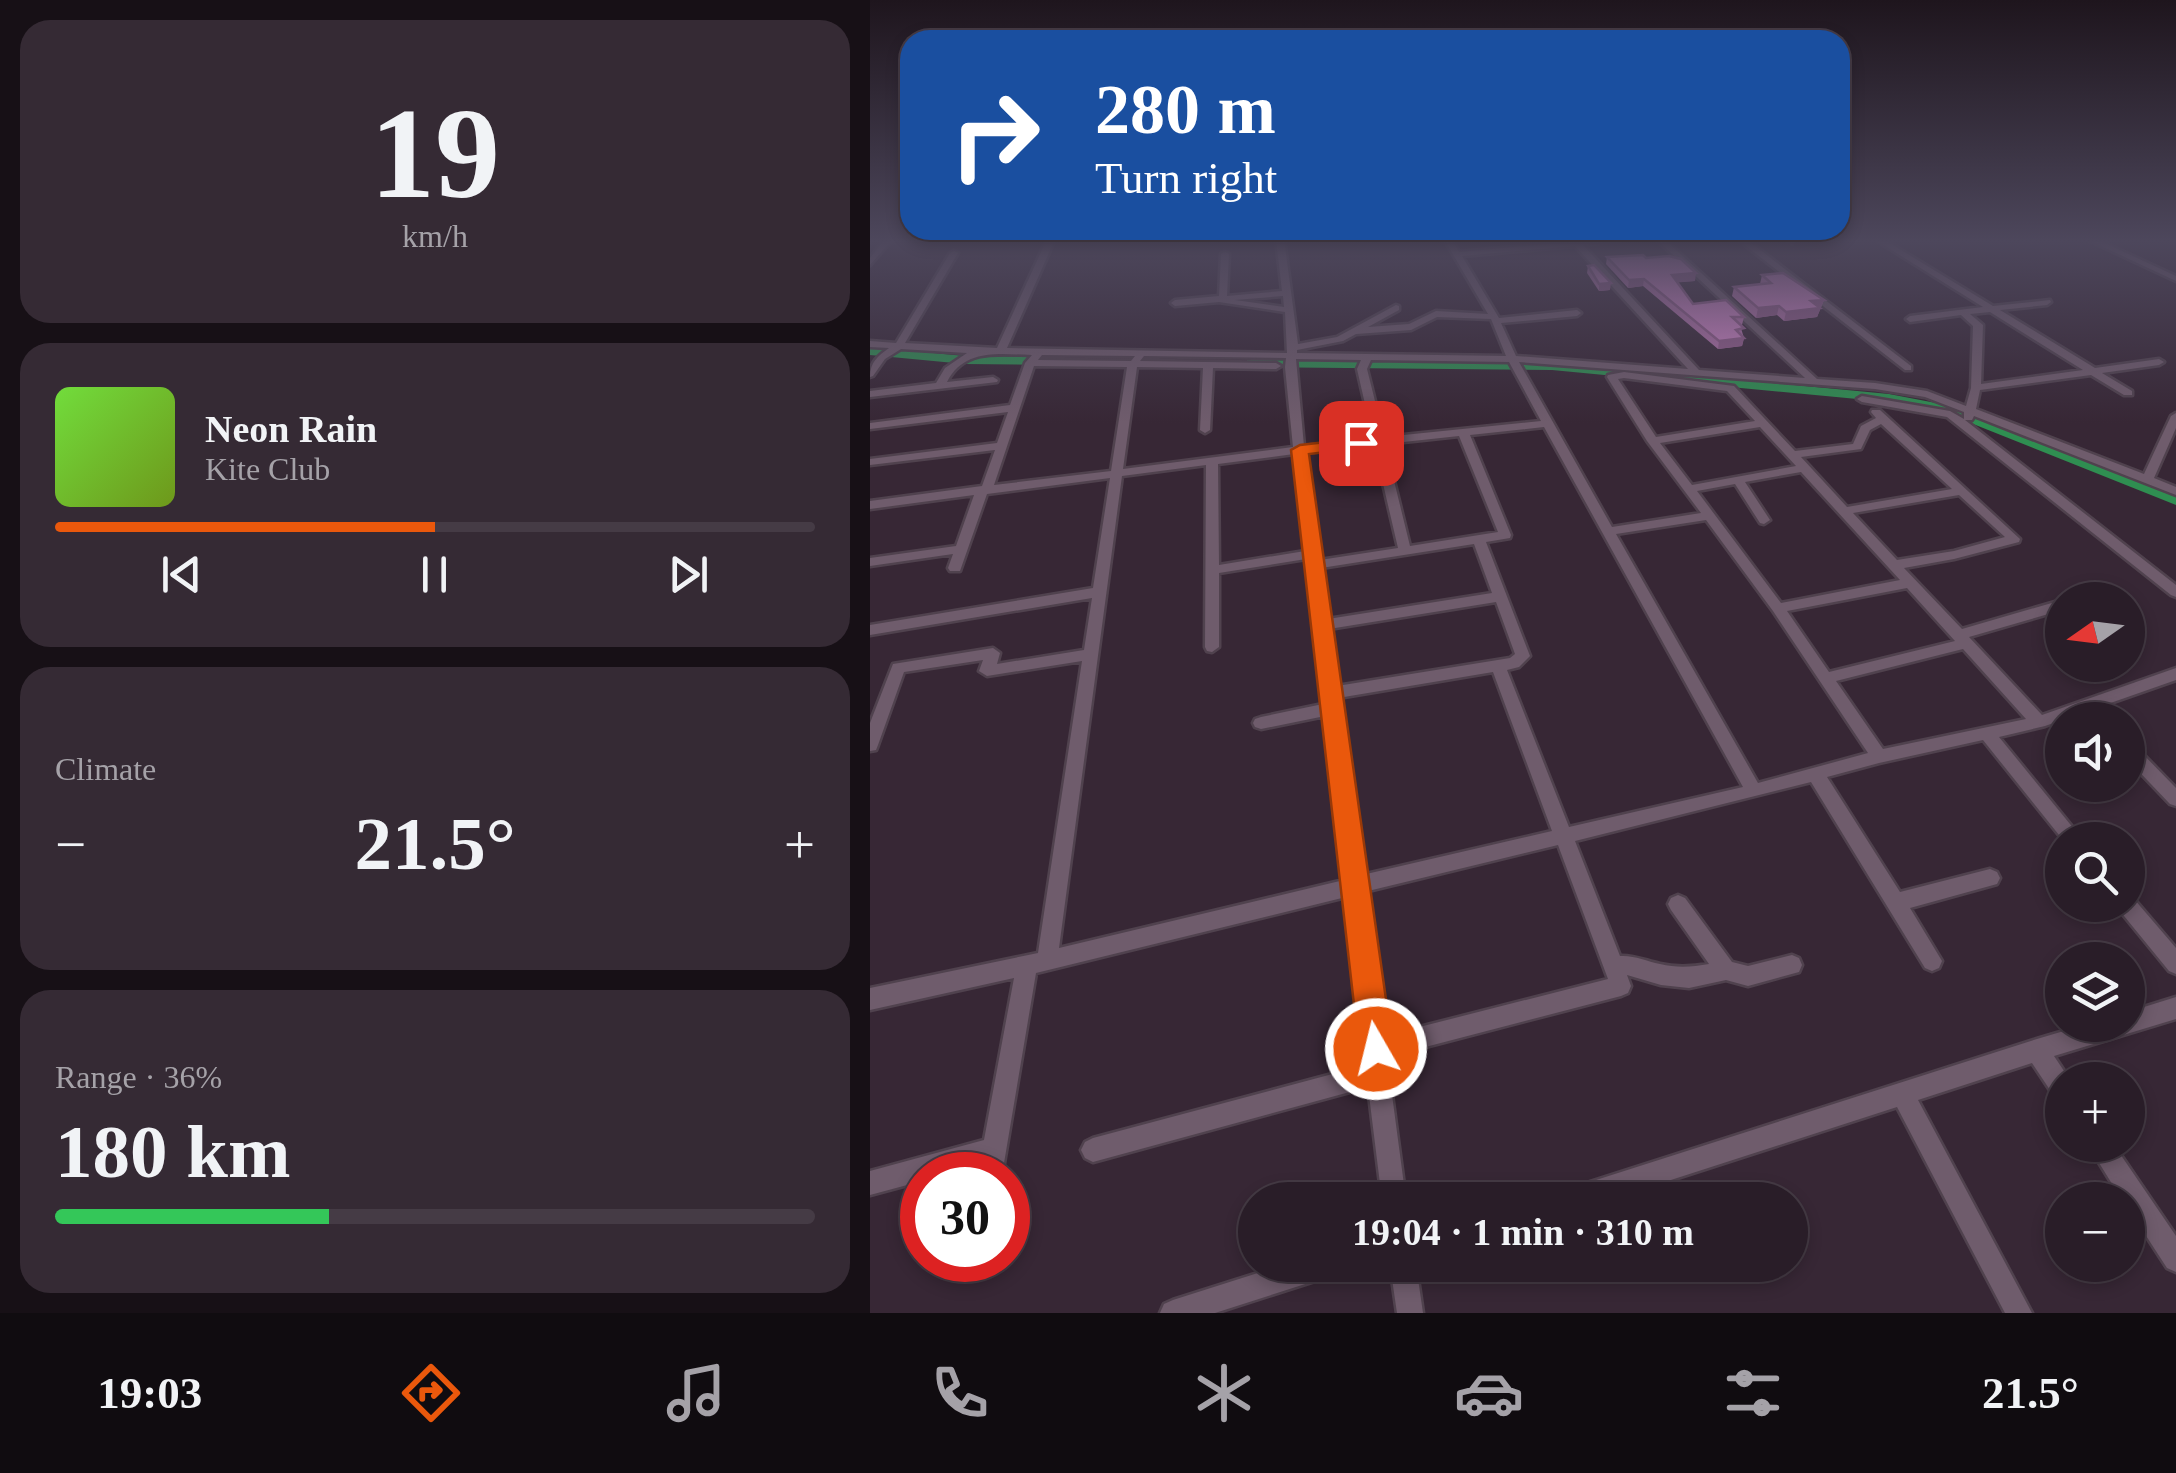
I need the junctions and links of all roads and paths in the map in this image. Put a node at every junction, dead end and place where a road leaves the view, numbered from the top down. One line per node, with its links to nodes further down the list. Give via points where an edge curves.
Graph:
1 (924, 300): 22 (street)
2 (1024, 300): 23 (street)
3 (1201, 300): 12 (street)
4 (1226, 300): 15 (street)
5 (1286, 300): 15 (street)
6 (1484, 300): 18 (street)
7 (1631, 300): 33 (street)
8 (1727, 300): 38 (street)
9 (1820, 300): 32 (street)
10 (1976, 300): 14 (street)
11 (2047, 302): 14 (street)
12 (1175, 303)
13 (1396, 308): 20 (street)
14 (1990, 309): 16 (street); 35 (street)
15 (1288, 310): 26 (street)
16 (1962, 312): 19 (street); 40 (street, via 1978,325)
17 (1578, 313): 18 (street)
18 (1495, 319): 20 (street, via 1436,314 1411,327); 30 (street)
19 (1910, 319)
20 (1356, 332): 26 (street)
21 (870, 344): 22 (street)
22 (891, 351): 24 (street); 36 (street)
23 (1001, 351): 24 (street); 25 (street)
24 (968, 356): 39 (street, via 948,370)
25 (1035, 357): 27 (street); 43 (street)
26 (1291, 358): 27 (street); 29 (street); 31 (street); 55 (street)
27 (1138, 359): 31 (street); 60 (street)
28 (2159, 362): 35 (street)
29 (1365, 363): 30 (street); 53 (street)
30 (1515, 364): 34 (street); 47 (street)
31 (1208, 366): 50 (street)
32 (1908, 368)
33 (1694, 370): 34 (street); 38 (street)
34 (1613, 371): 48 (street, via 1730,388); 52 (street)
35 (2094, 372): 40 (street); 41 (street)
36 (870, 374)
37 (992, 380): 39 (street)
38 (1814, 380): 46 (street, via 1927,394)
39 (940, 386): 42 (street)
40 (1976, 388): 46 (street)
41 (2128, 393)
42 (870, 394)
43 (1014, 408): 49 (street); 54 (street)
44 (2176, 416): 62 (street)
45 (1882, 418): 46 (street, via 1862,400); 56 (street, via 1865,428 1857,446); 65 (street)
46 (1969, 418): 62 (street); 82 (street)
47 (1548, 423): 51 (street); 71 (street)
48 (1764, 423): 52 (street); 56 (street)
49 (870, 426)
50 (1205, 430)
51 (1463, 432): 53 (street); 72 (street, via 1505,535)
52 (1653, 441): 64 (street)
53 (1379, 442): 55 (street); 74 (street)
54 (1002, 446): 58 (street); 63 (street)
55 (1300, 450): 57 (street); 75 (street)
56 (1793, 454): 59 (street)
57 (1212, 460): 60 (street); 79 (street)
58 (870, 462)
59 (1805, 468): 61 (street); 68 (street)
60 (1116, 472): 63 (street); 81 (street)
61 (1738, 480): 64 (street); 70 (street)
62 (2148, 480): 66 (street)
63 (985, 489): 67 (street); 73 (street)
64 (1688, 489): 69 (street)
65 (1961, 491): 68 (street); 77 (street, via 2014,539)
66 (2176, 491)
67 (870, 505)
68 (1844, 511): 77 (street)
69 (1708, 516): 71 (street); 84 (street)
70 (1764, 520)
71 (1609, 531): 104 (street)
72 (1480, 539): 74 (street); 83 (street)
73 (961, 549): 76 (street); 78 (street)
74 (1405, 551): 75 (street)
75 (1314, 560): 79 (street); 86 (street)
76 (870, 562)
77 (1894, 565): 80 (street)
78 (955, 568)
79 (1212, 570): 89 (street)
80 (1910, 583): 84 (street); 88 (street)
81 (1099, 592): 87 (street); 90 (street)
82 (2176, 592)
83 (1502, 596): 86 (street); 91 (street, via 1523,656)
84 (1778, 608): 93 (street)
85 (2045, 611): 88 (street)
86 (1323, 626): 94 (street)
87 (870, 630)
88 (1963, 639): 93 (street); 98 (street)
89 (1212, 646)
90 (1090, 654): 100 (street, via 987,671 993,652 898,668); 114 (street)
91 (1498, 666): 94 (street); 107 (street)
92 (2174, 677): 95 (street)
93 (1826, 678): 101 (street)
94 (1333, 701): 97 (street); 109 (street)
95 (2096, 702)
96 (2045, 720): 98 (street)
97 (1261, 722)
98 (2039, 722): 99 (street)
99 (1987, 734): 101 (street); 106 (street)
100 (870, 745)
101 (1879, 756): 103 (street)
102 (2145, 767): 105 (street)
103 (1817, 776): 104 (street); 110 (street)
104 (1754, 791): 107 (street)
105 (2176, 799)
106 (2059, 822)
107 (1563, 836): 109 (street); 117 (street)
108 (1990, 878): 110 (street)
109 (1354, 886): 114 (street); 124 (street)
110 (1897, 902): 113 (street)
111 (1678, 904): 118 (street)
112 (2141, 922): 115 (street)
113 (1932, 962)
114 (1037, 963): 119 (street); 127 (street)
115 (2176, 964)
116 (1792, 965): 118 (street, via 1748,976)
117 (1613, 966): 118 (street, via 1688,978); 124 (street, via 1620,986)
118 (1726, 970)
119 (870, 999)
120 (2176, 1008): 121 (street)
121 (2145, 1017)
122 (2064, 1042): 123 (street)
123 (2037, 1050): 125 (street); 126 (street)
124 (1378, 1061): 128 (street); 131 (street)
125 (2045, 1062)
126 (1902, 1094): 132 (street); 138 (street)
127 (994, 1150): 130 (street)
128 (1094, 1150)
129 (2111, 1162): 133 (street)
130 (870, 1182)
131 (1392, 1182)
132 (1626, 1182)
133 (2176, 1260)
134 (1271, 1282): 136 (street)
135 (1406, 1282): 137 (street)
136 (1174, 1313)
137 (1410, 1313)
138 (2019, 1313)

